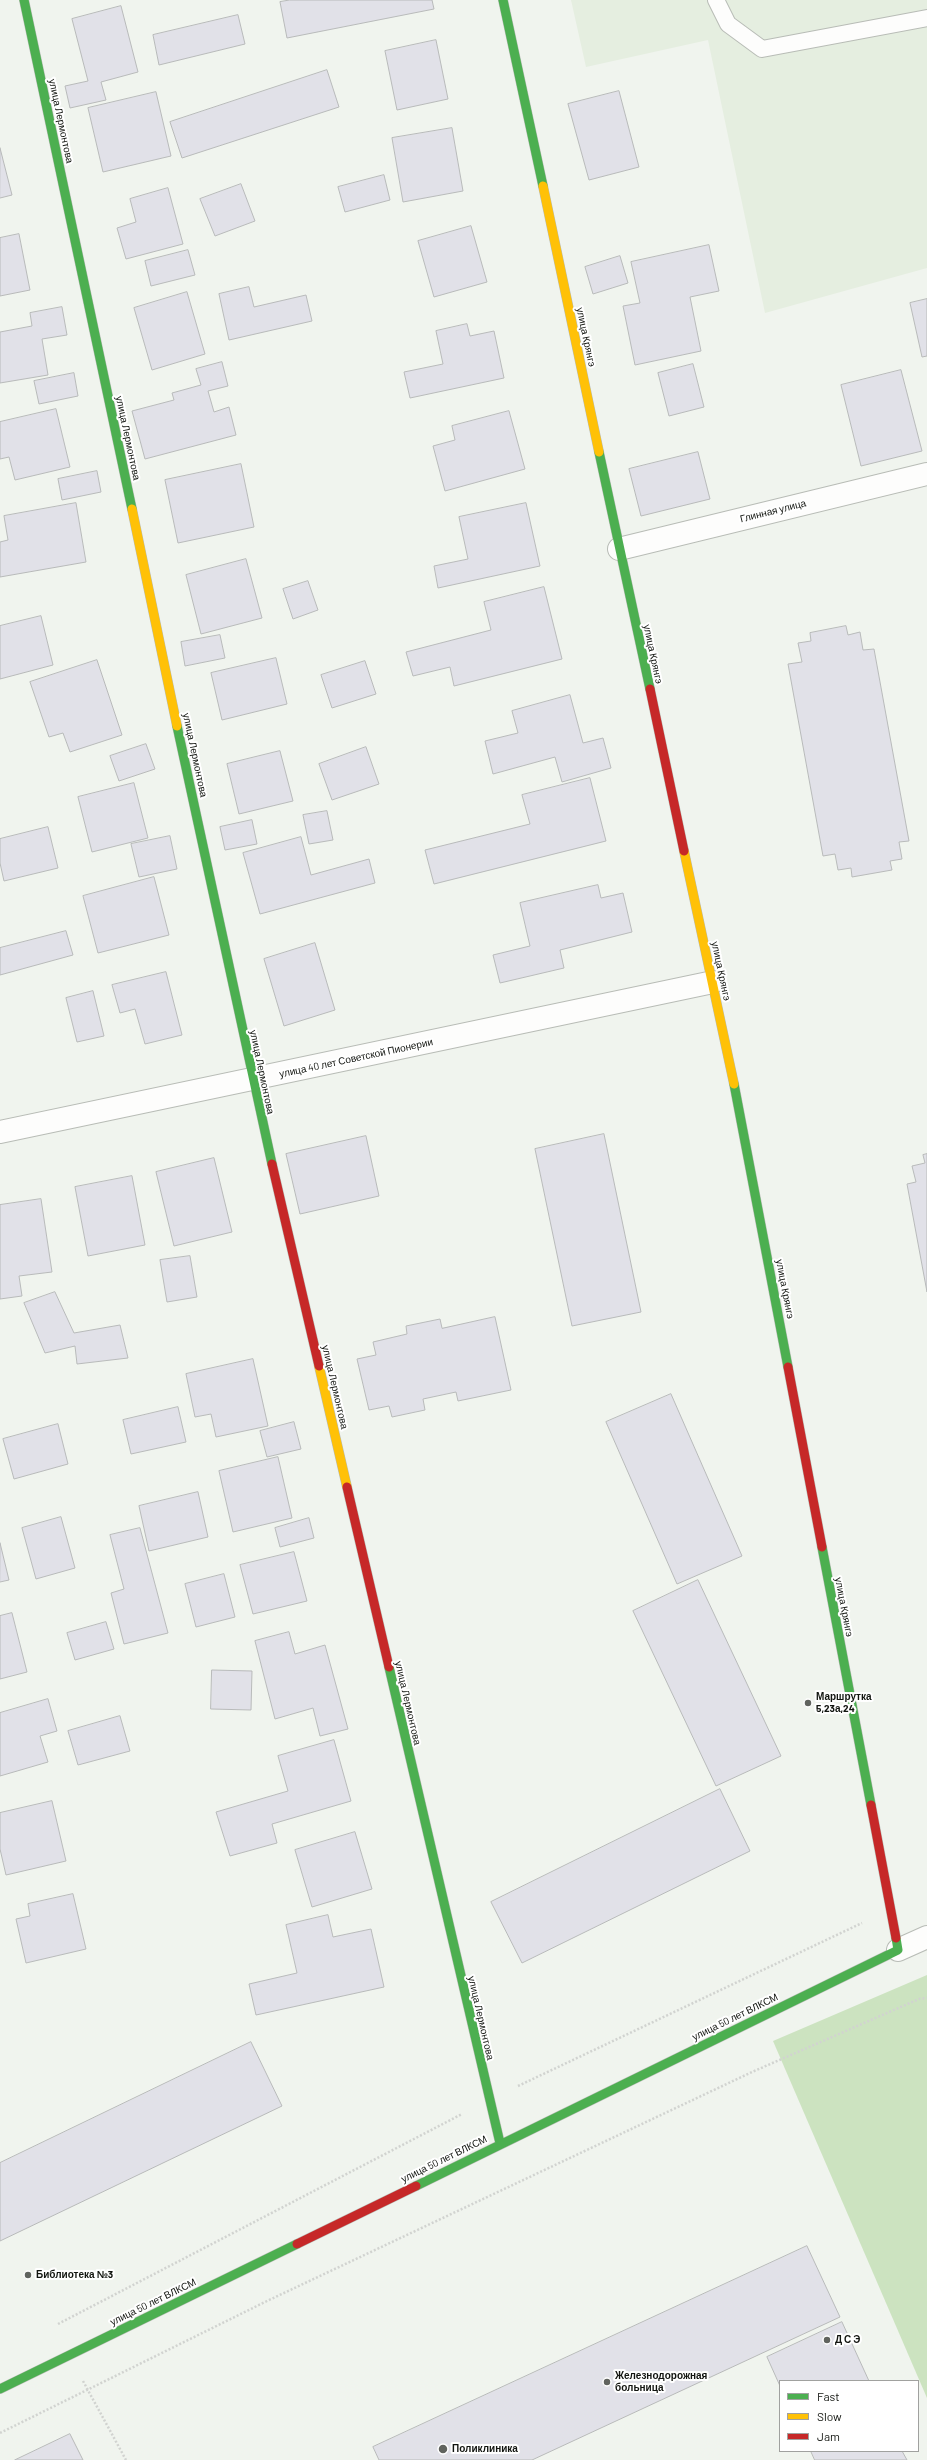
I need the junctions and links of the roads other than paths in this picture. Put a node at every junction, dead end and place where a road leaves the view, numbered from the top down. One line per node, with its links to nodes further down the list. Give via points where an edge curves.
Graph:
1 (24, 0): 8 (street, улица Лермонтова)
2 (503, 0): 6 (street, улица Крянгэ)
3 (716, 0): 4 (lane, via 728,24 762,49)
4 (927, 18)
5 (927, 474): 6 (street, Глинная улица)
6 (619, 549): 7 (street, улица Крянгэ)
7 (712, 982): 8 (street, улица 40 лет Советской Пионерии); 11 (street, улица Крянгэ, via 748,1153)
8 (252, 1080): 9 (street, улица 40 лет Советской Пионерии); 12 (street, улица Лермонтова)
9 (0, 1132)
10 (927, 1937): 11 (street)
11 (898, 1950): 12 (street, улица 50 лет ВЛКСМ)
12 (500, 2143): 13 (street, улица 50 лет ВЛКСМ)
13 (0, 2389)

